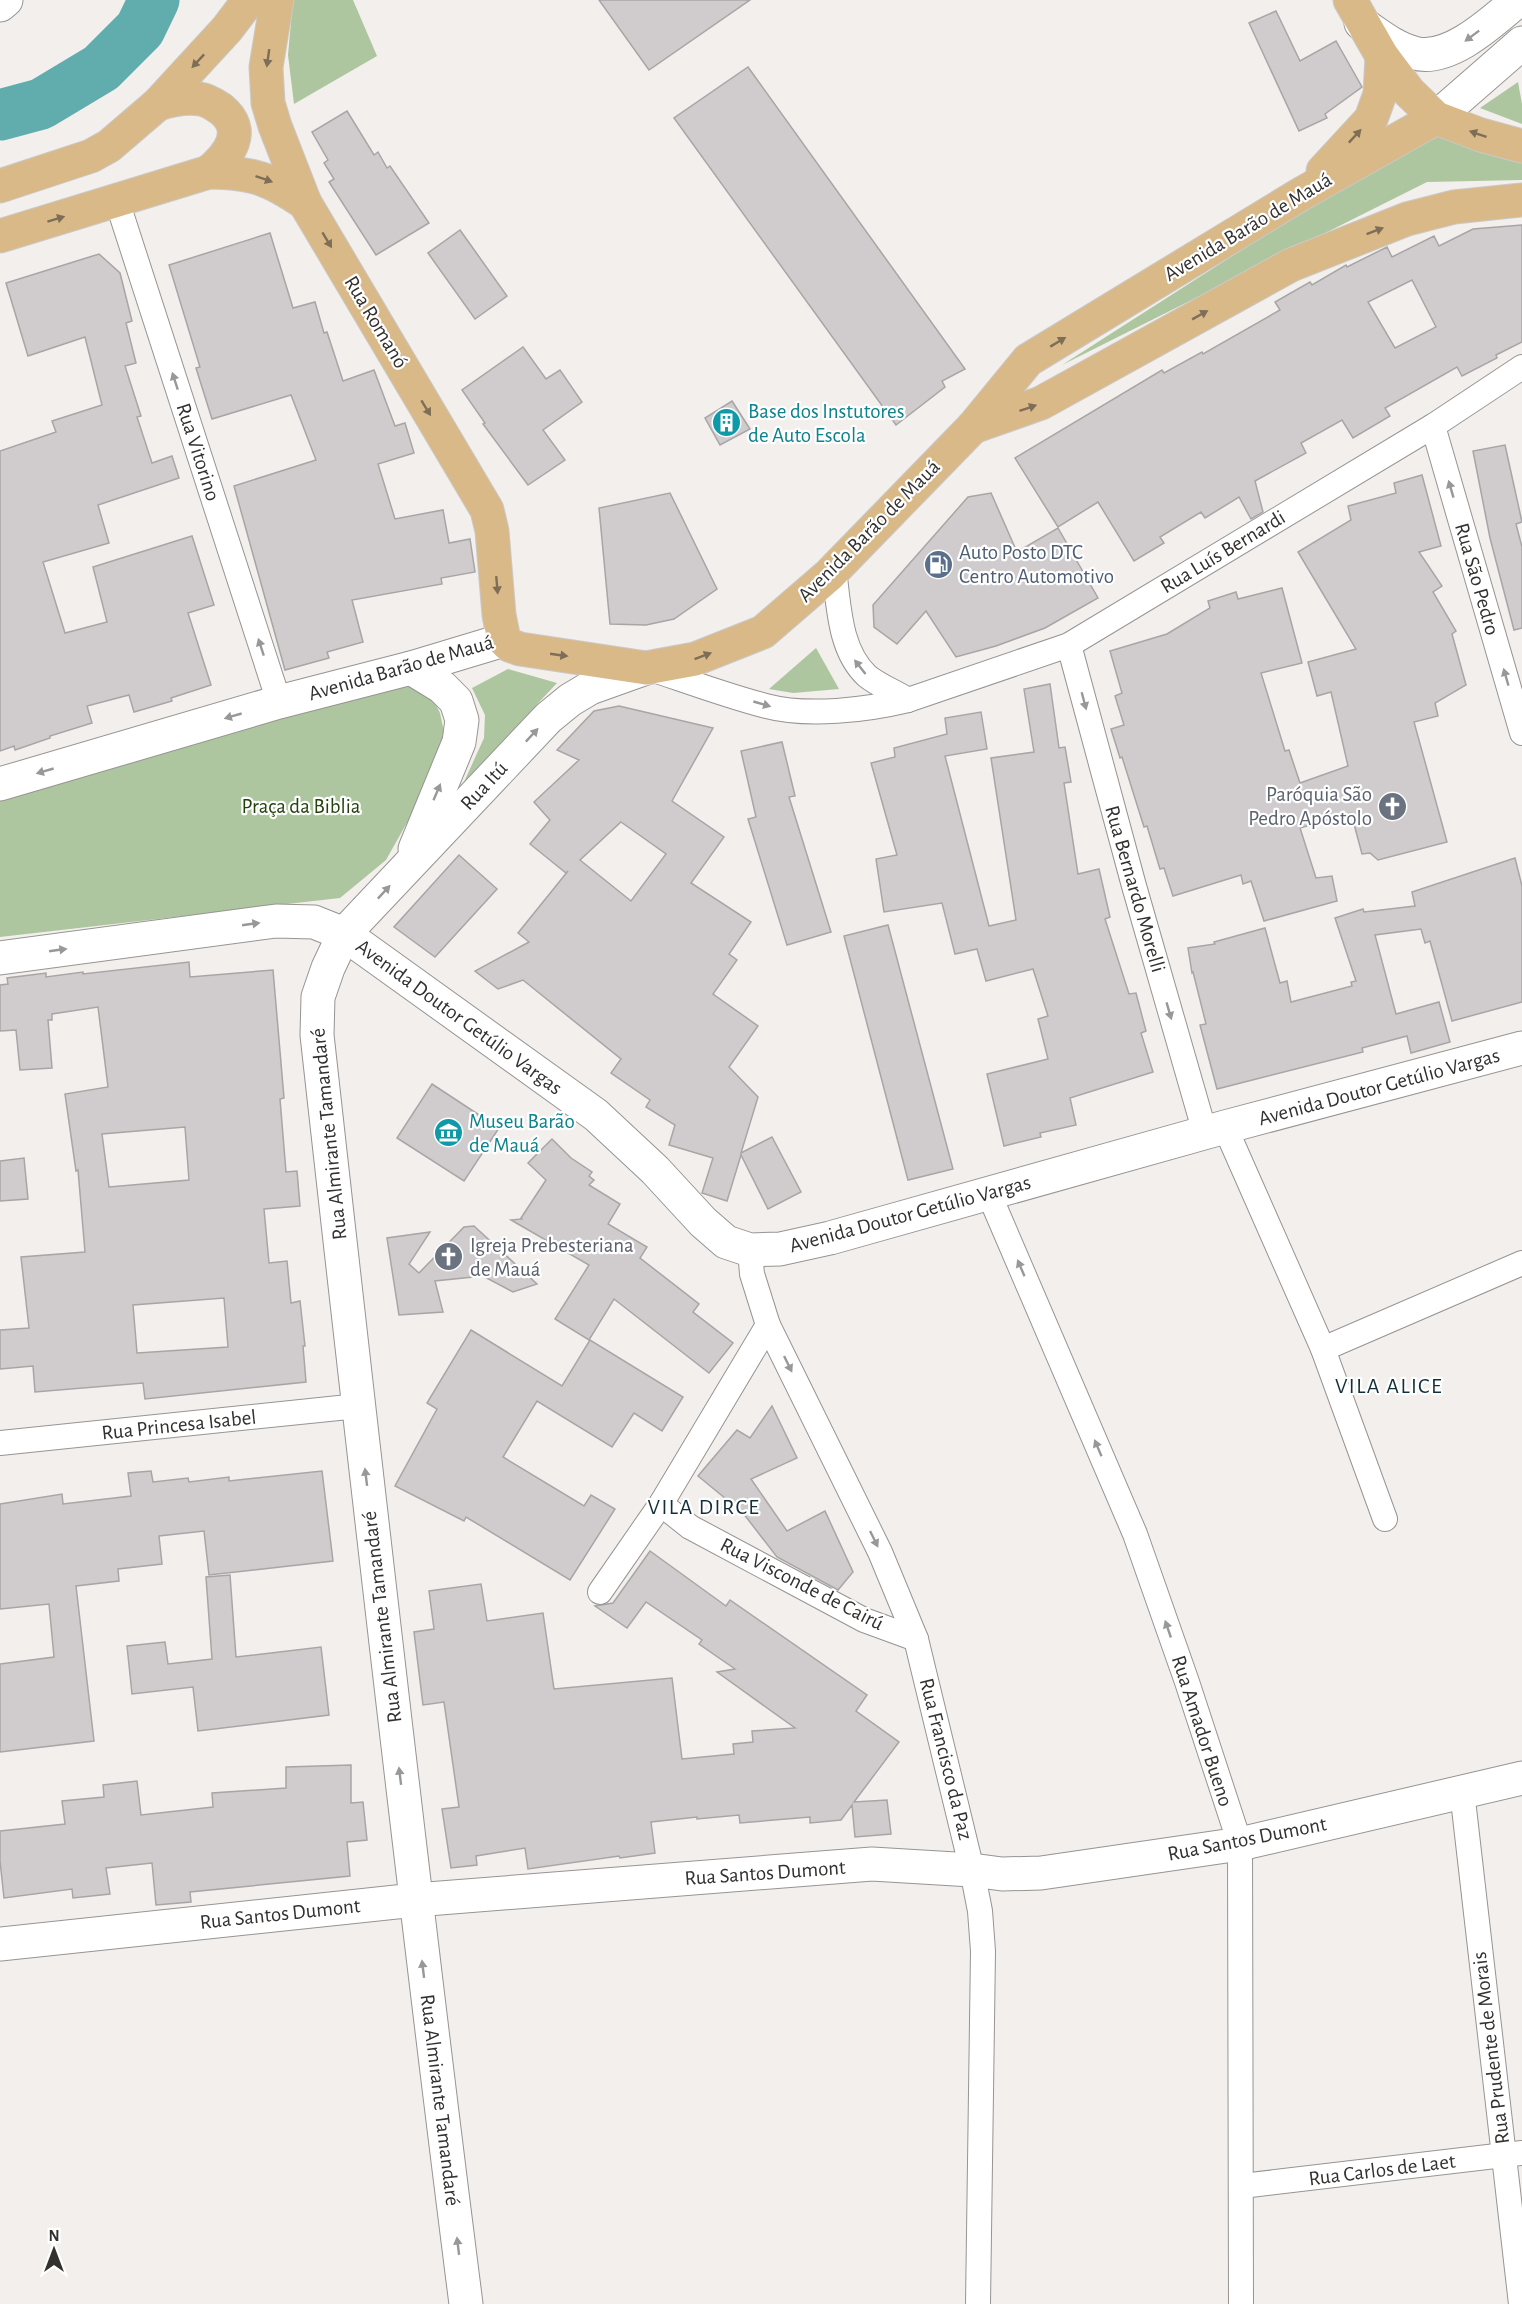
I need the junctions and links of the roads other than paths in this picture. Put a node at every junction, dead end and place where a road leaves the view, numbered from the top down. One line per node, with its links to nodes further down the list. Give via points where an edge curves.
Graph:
1 (6, 0): 5 (main road)
2 (249, 0): 9 (main road, one-way to 9)
3 (277, 0): 17 (main road, Rua Romanó, one-way to 17, via 266,67 268,103)
4 (1518, 0): 6 (main road, one-way to 6, via 1457,47 1436,55 1415,54 1390,43)
5 (0, 5)
6 (1356, 11): 8 (main road)
7 (1522, 43): 10 (main road)
8 (1382, 56): 10 (main road, via 1409,92); 14 (main road, one-way to 8, via 1371,119 1380,94)
9 (158, 104): 12 (main road, via 202,99 231,119 233,140 224,159); 13 (main road, via 109,146 91,156)
10 (1436, 118): 11 (main road, one-way to 10); 14 (main road, Avenida Barão de Mauá)
11 (1522, 146)
12 (209, 172): 16 (main road); 17 (main road, one-way to 17, via 263,178)
13 (0, 186)
14 (1301, 194): 21 (main road, Avenida Barão de Mauá, one-way to 14, via 1028,360)
15 (1522, 200): 21 (main road, Avenida Barão de Mauá, one-way to 15, via 1041,403 1292,265 1407,219 1454,207)
16 (117, 201): 18 (main road, one-way to 16); 28 (street, Rua Vitorino, one-way to 16)
17 (305, 203): 23 (main road, Rua Romanó, one-way to 23, via 487,510)
18 (0, 236)
19 (1522, 368): 20 (street, Rua Luís Bernardi)
20 (1433, 426): 24 (street, Rua Luís Bernardi); 29 (street, Rua São Pedro, one-way to 20)
21 (973, 427): 22 (main road, Avenida Barão de Mauá)
22 (834, 570): 26 (main road, Avenida Barão de Mauá, one-way to 22, via 695,659 763,632); 27 (street, one-way to 22, via 867,676 851,655 841,622)
23 (504, 640): 25 (main road, Avenida Barão de Mauá); 26 (main road, Avenida Barão de Mauá, one-way to 26, via 520,649)
24 (1069, 645): 27 (street, Rua Luís Bernardi); 35 (street, Rua Bernardo Morelli, one-way to 35, via 1134,886)
25 (411, 668): 28 (main road, Avenida Barão de Mauá); 31 (main road, one-way to 25, via 459,742 462,720 456,701 442,687)
26 (646, 668): 27 (street, Rua Luís Bernardi, one-way to 27, via 768,706 825,712); 31 (main road, Rua Itú, one-way to 26, via 548,718 590,688)
27 (908, 700)
28 (279, 702): 30 (main road, Avenida Barão de Mauá, one-way to 30)
29 (1522, 733)
30 (0, 784)
31 (408, 866): 32 (main road, Rua Itú, one-way to 31)
32 (344, 934): 33 (main road, Avenida Doutor Getúlio Vargas, one-way to 32, via 276,921 314,922); 37 (main road, Avenida Doutor Getúlio Vargas, via 596,1115 703,1222 726,1242); 41 (main road, Rua Almirante Tamandaré, via 318,997 317,1035)
33 (0, 958)
34 (1522, 1048): 35 (main road, Avenida Doutor Getúlio Vargas)
35 (1215, 1130): 36 (main road, Avenida Doutor Getúlio Vargas); 40 (street, Rua Bernardo Morelli)
36 (989, 1194): 37 (main road, Avenida Doutor Getúlio Vargas, via 780,1249); 49 (street, Rua Amador Bueno, one-way to 36, via 1135,1534)
37 (750, 1250): 39 (street, Rua Francisco da Paz, via 752,1274)
38 (1522, 1263): 40 (street)
39 (768, 1325): 43 (street); 46 (street, Rua Francisco da Paz, one-way to 46, via 880,1552)
40 (1323, 1349): 44 (street, Rua Bernardo Morelli)
41 (358, 1406): 42 (street, Rua Princesa Isabel); 51 (main road, Rua Almirante Tamandaré, one-way to 41)
42 (0, 1443)
43 (661, 1504): 45 (street); 46 (street, Rua Visconde de Cairú, via 690,1527 843,1609)
44 (1385, 1519)
45 (600, 1592)
46 (916, 1639): 50 (street, Rua Francisco da Paz)
47 (1522, 1778): 48 (main road, Rua Santos Dumont)
48 (1462, 1791): 49 (main road, Rua Santos Dumont); 53 (street, Rua Prudente de Morais)
49 (1240, 1844): 50 (main road, Rua Santos Dumont, via 1041,1873); 54 (street, Rua Amador Bueno)
50 (972, 1870): 51 (main road, Rua Santos Dumont, via 872,1864); 56 (street, Rua Francisco da Paz, via 982,1951)
51 (415, 1900): 52 (main road, Rua Santos Dumont); 55 (main road, Rua Almirante Tamandaré, one-way to 51)
52 (0, 1944)
53 (1513, 2154): 54 (street, Rua Carlos de Laet); 58 (street, Rua Prudente de Morais)
54 (1242, 2186): 57 (street, Rua Amador Bueno)
55 (466, 2304)
56 (978, 2304)
57 (1241, 2304)
58 (1521, 2304)

